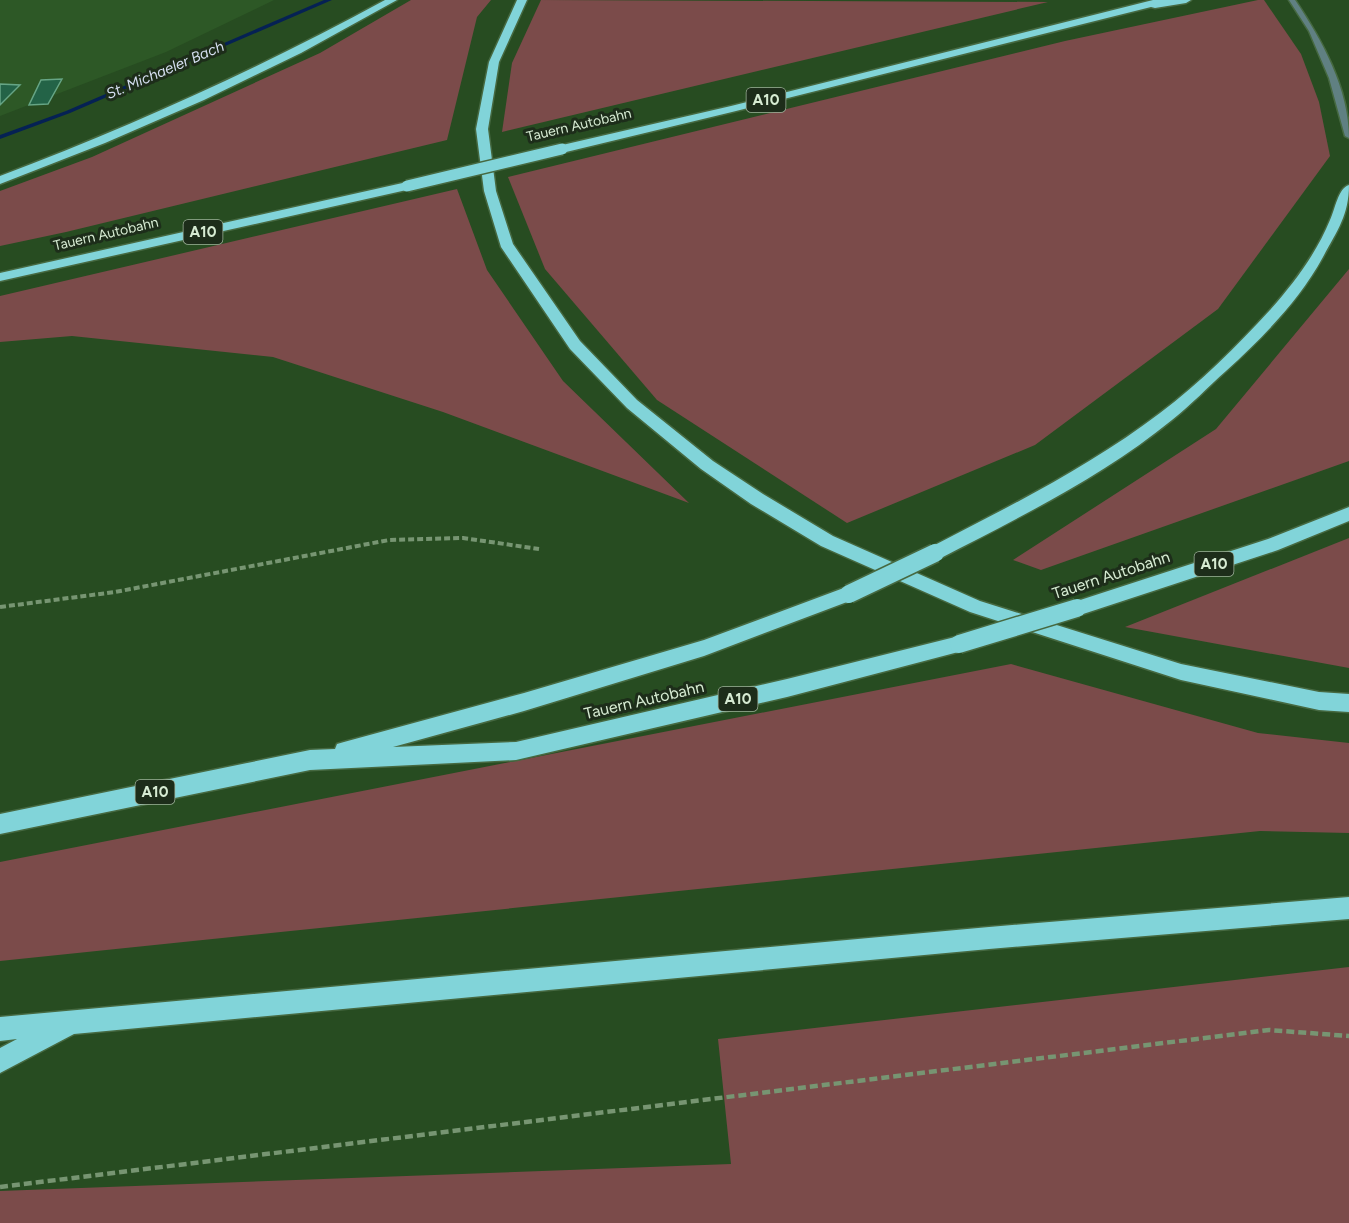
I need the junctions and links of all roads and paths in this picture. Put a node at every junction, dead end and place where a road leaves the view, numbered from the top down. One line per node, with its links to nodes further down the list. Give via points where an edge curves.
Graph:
1 (392, 0): 8 (highway, via 224,86 88,147)
2 (522, 0): 14 (highway, via 494,62 482,129 490,191 506,244 575,345 632,404 715,471 827,541 976,607 1181,672)
3 (1165, 0): 6 (highway, Tauern Autobahn / A10)
4 (1186, 0): 6 (highway)
5 (1292, 0): 7 (lane, via 1333,78)
6 (1143, 7): 10 (highway, Tauern Autobahn / A10, bridge, via 407,186)
7 (1349, 136)
8 (0, 180)
9 (1349, 189): 15 (highway, bridge, via 1336,222 1303,281 1250,341 1167,416 1043,497 849,594 704,648)
10 (0, 277)
11 (1349, 514): 15 (highway, Tauern Autobahn / A10, bridge, via 1272,545 1077,608 959,644 787,688 516,751)
12 (538, 549): 13 (path, via 463,538 388,540 115,592)
13 (0, 607)
14 (1349, 703)
15 (310, 760): 16 (highway, Tauern Autobahn / A10)
16 (0, 824)
17 (1349, 908): 18 (highway)
18 (76, 1021): 19 (highway); 21 (highway)
19 (0, 1029)
20 (1349, 1036): 22 (path, via 1269,1030)
21 (0, 1061)
22 (0, 1187)

